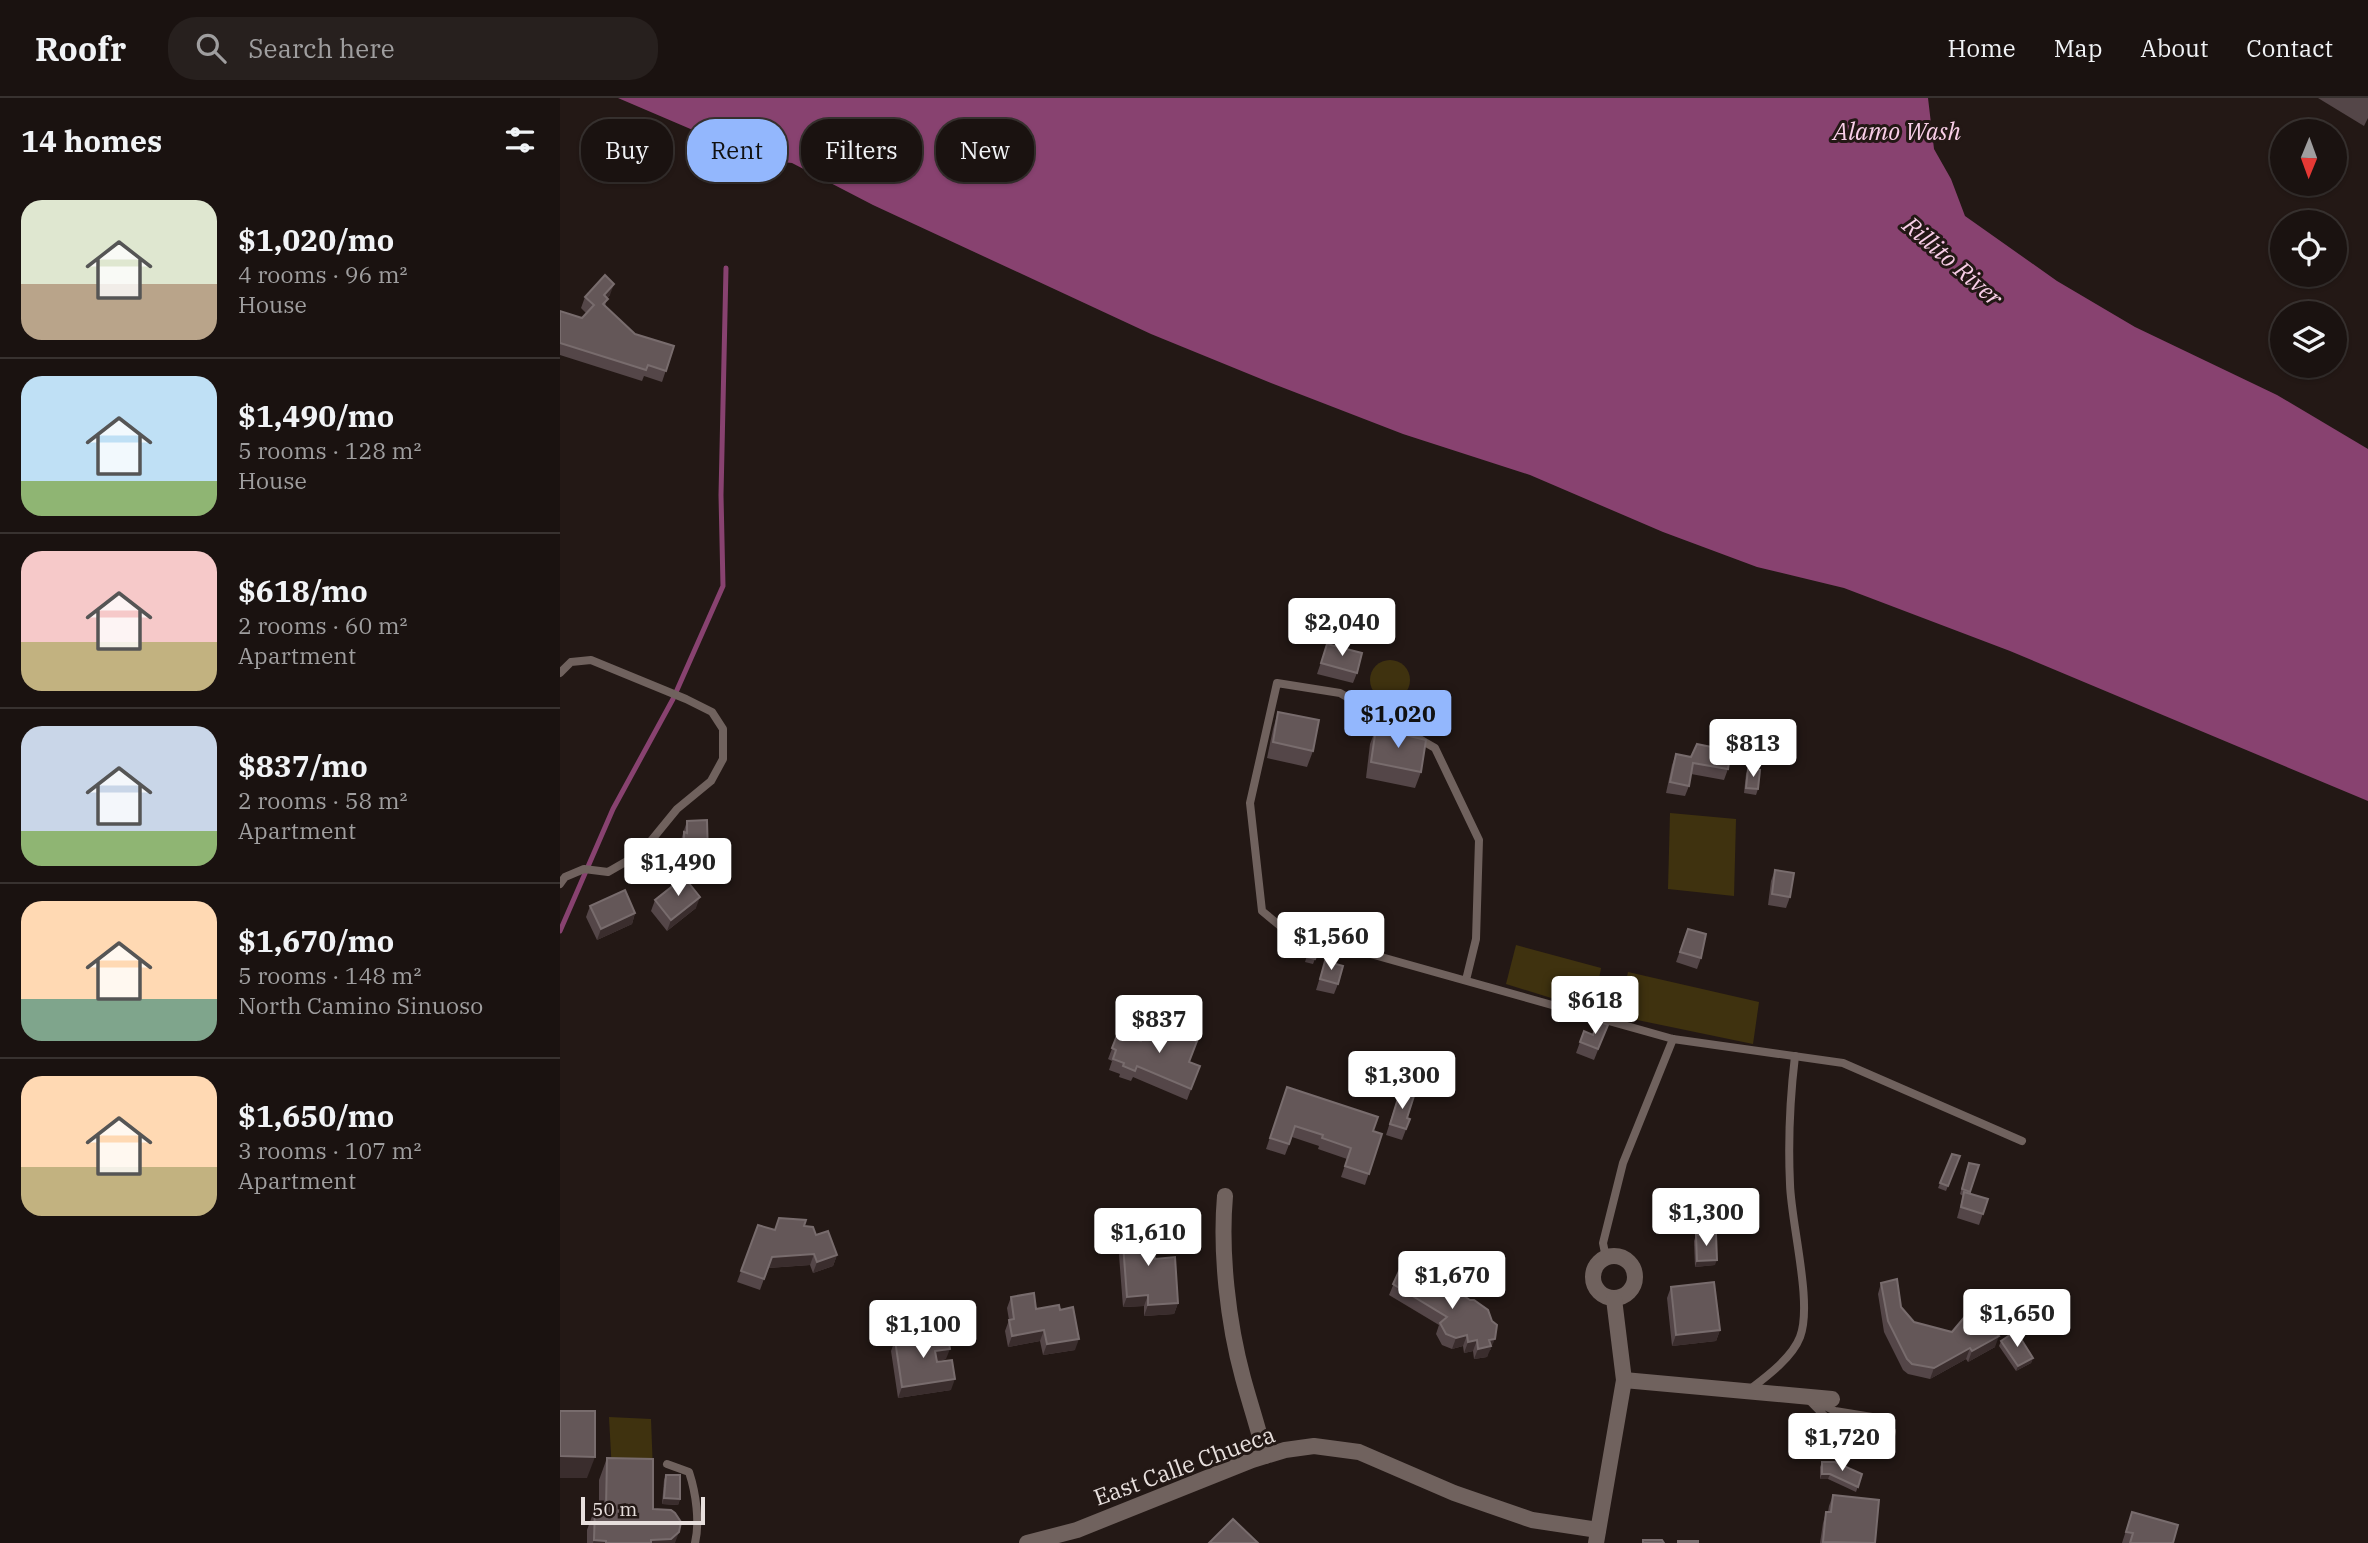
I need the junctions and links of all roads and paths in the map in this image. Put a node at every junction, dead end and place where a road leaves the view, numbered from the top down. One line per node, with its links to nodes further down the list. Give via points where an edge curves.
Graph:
1 (560, 673): 2 (lane, via 571,662 591,660 712,712 723,730 723,759 710,781 677,809 641,853 608,872 584,869)
2 (560, 884)
3 (1466, 980): 3 (lane, via 1476,939 1479,840 1435,748 1340,693 1277,683 1250,803 1262,911 1285,930); 4 (lane)
4 (1673, 1039): 5 (lane); 8 (lane, via 1623,1163 1603,1243)
5 (1795, 1056): 6 (lane, via 1843,1062); 11 (lane, via 1790,1184 1805,1304 1800,1337 1778,1367)
6 (2022, 1141)
7 (1225, 1195): 14 (street, via 1223,1227 1233,1334)
8 (1606, 1258): 9 (street, via 1595,1267 1593,1281 1600,1293); 9 (street, via 1626,1259 1634,1270 1631,1290)
9 (1614, 1299): 10 (street)
10 (1624, 1380): 11 (street); 16 (street)
11 (1746, 1392): 12 (street)
12 (1807, 1398): 12 (lane, via 1849,1441 1873,1454 1889,1446 1892,1431 1872,1417 1835,1411); 13 (street)
13 (1832, 1399)
14 (1265, 1456): 16 (street, East Calle Chueca, via 1314,1446 1359,1452 1454,1493); 18 (street, East Calle Chueca, via 1077,1530)
15 (667, 1464): 17 (lane, via 689,1472 694,1486)
16 (1597, 1536)
17 (695, 1543)
18 (1027, 1543)

